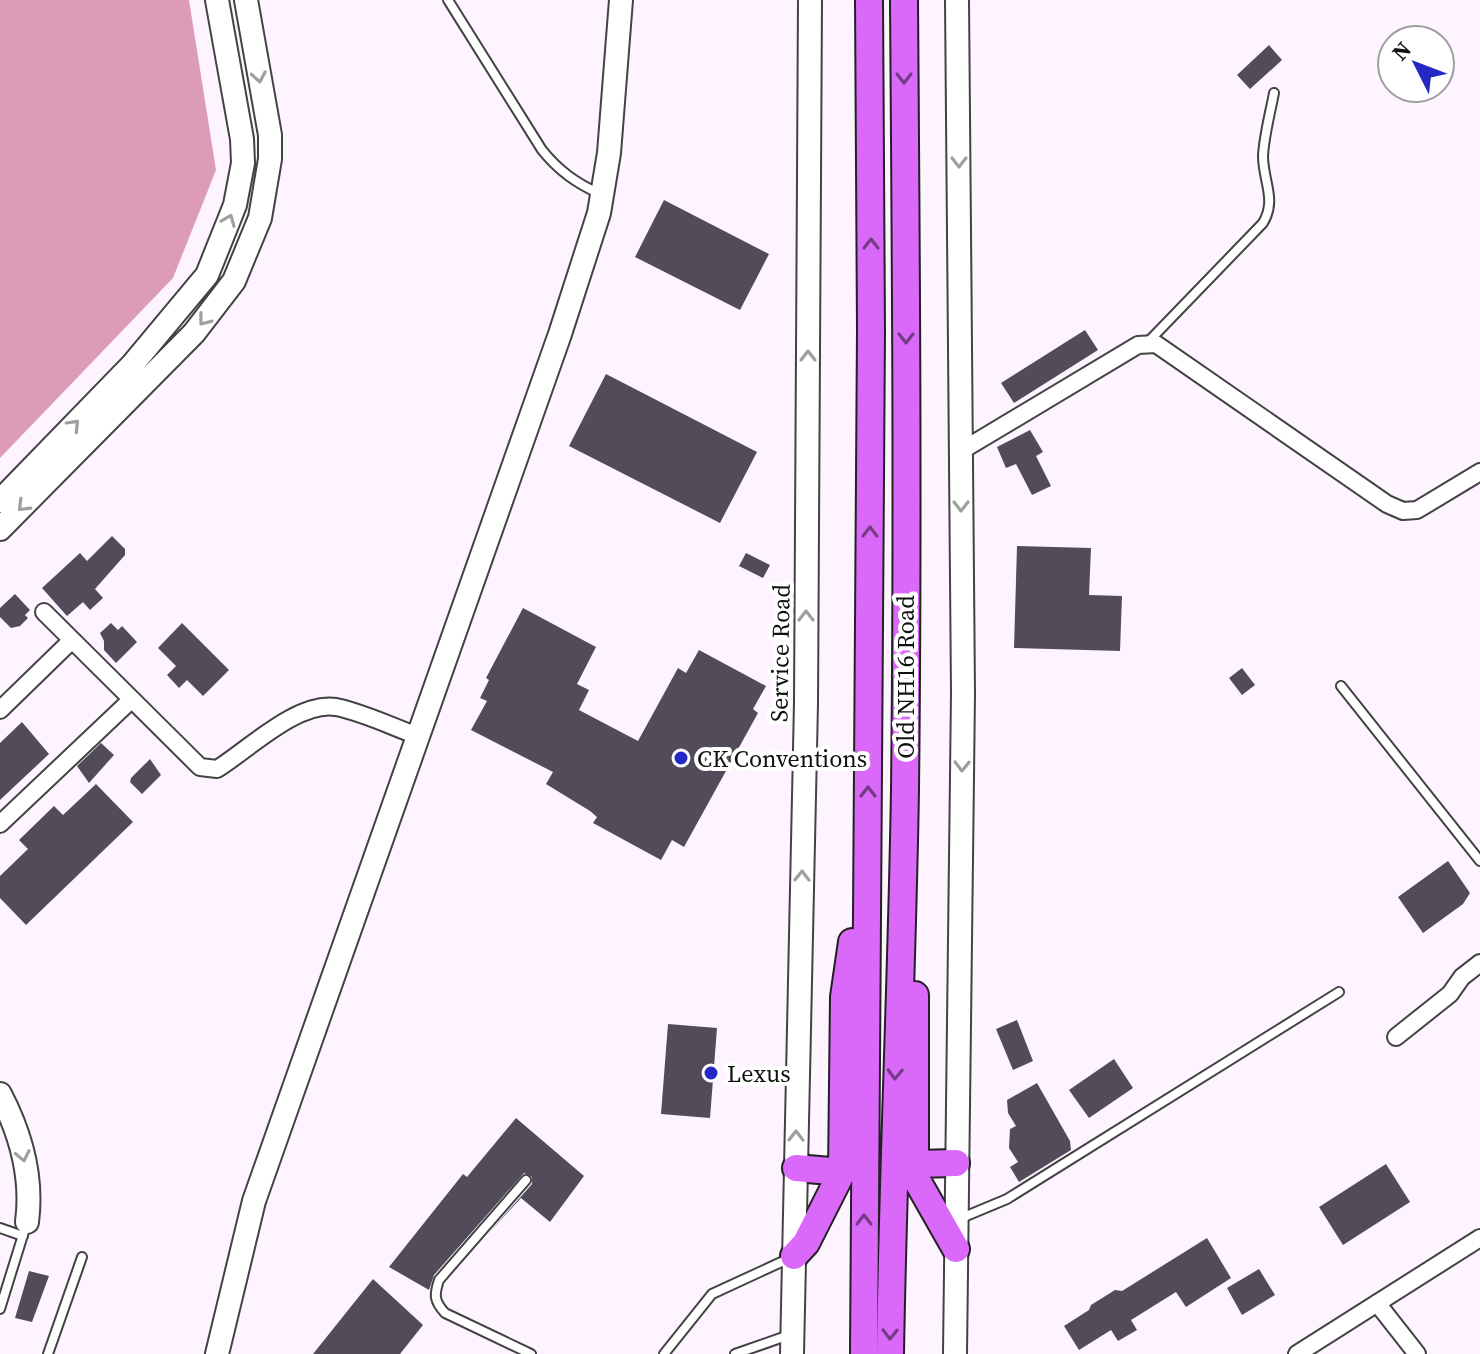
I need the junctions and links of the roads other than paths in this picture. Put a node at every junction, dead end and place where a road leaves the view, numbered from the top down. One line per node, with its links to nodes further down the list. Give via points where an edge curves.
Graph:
1 (217, 0): 14 (street, one-way to 1, via 132,365 207,275 235,205 243,163)
2 (246, 0): 15 (street, one-way to 15, via 270,159 260,218 234,281 194,333)
3 (448, 0): 10 (lane, via 542,150 573,181)
4 (621, 0): 10 (street)
5 (810, 0): 33 (street, Service Road, one-way to 5, via 806,703)
6 (869, 0): 24 (main road, Old NH16 Road, one-way to 6)
7 (904, 0): 22 (main road, Old NH16 Road, one-way to 22)
8 (957, 0): 12 (street, one-way to 12)
9 (1274, 93): 11 (lane, via 1263,153 1269,214)
10 (602, 195): 21 (street, via 560,334)
11 (1148, 342): 12 (street); 13 (street, via 1403,511 1417,510)
12 (961, 451): 31 (street, one-way to 31)
13 (1480, 472)
14 (0, 501)
15 (0, 529)
16 (44, 612): 17 (street)
17 (72, 640): 19 (street); 20 (street)
18 (1341, 686): 25 (lane)
19 (131, 700): 21 (street, via 200,767 217,769 313,709 334,707); 23 (street)
20 (0, 710)
21 (418, 736): 47 (street, via 254,1201)
22 (905, 791): 32 (main road, via 915,990); 52 (main road, Old NH16 Road, one-way to 52)
23 (0, 824)
24 (868, 832): 34 (main road, via 844,997); 51 (main road, Old NH16 Road, one-way to 24)
25 (1480, 861)
26 (1480, 963): 28 (street)
27 (1339, 992): 36 (lane, via 1007,1199)
28 (1396, 1037)
29 (0, 1094): 30 (street)
30 (6, 1121): 37 (street, one-way to 37, via 24,1153 30,1199)
31 (956, 1163): 32 (main road); 36 (street)
32 (915, 1164): 40 (main road, via 915,1177)
33 (796, 1168): 34 (main road); 41 (street, Service Road)
34 (842, 1172): 41 (main road)
35 (526, 1180): 48 (lane, via 439,1280 434,1293 445,1313)
36 (957, 1220): 40 (street)
37 (25, 1229): 38 (lane); 44 (lane)
38 (1, 1231)
39 (1480, 1238): 43 (street)
40 (956, 1249): 53 (street)
41 (794, 1256): 45 (street, Service Road); 49 (lane, via 712,1294)
42 (82, 1257): 46 (lane)
43 (1377, 1303): 54 (street); 55 (street)
44 (0, 1309)
45 (792, 1344): 50 (lane)
46 (48, 1354)
47 (217, 1354)
48 (531, 1354)
49 (664, 1354)
50 (735, 1354)
51 (864, 1354)
52 (890, 1354)
53 (955, 1354)
54 (1297, 1354)
55 (1417, 1354)

